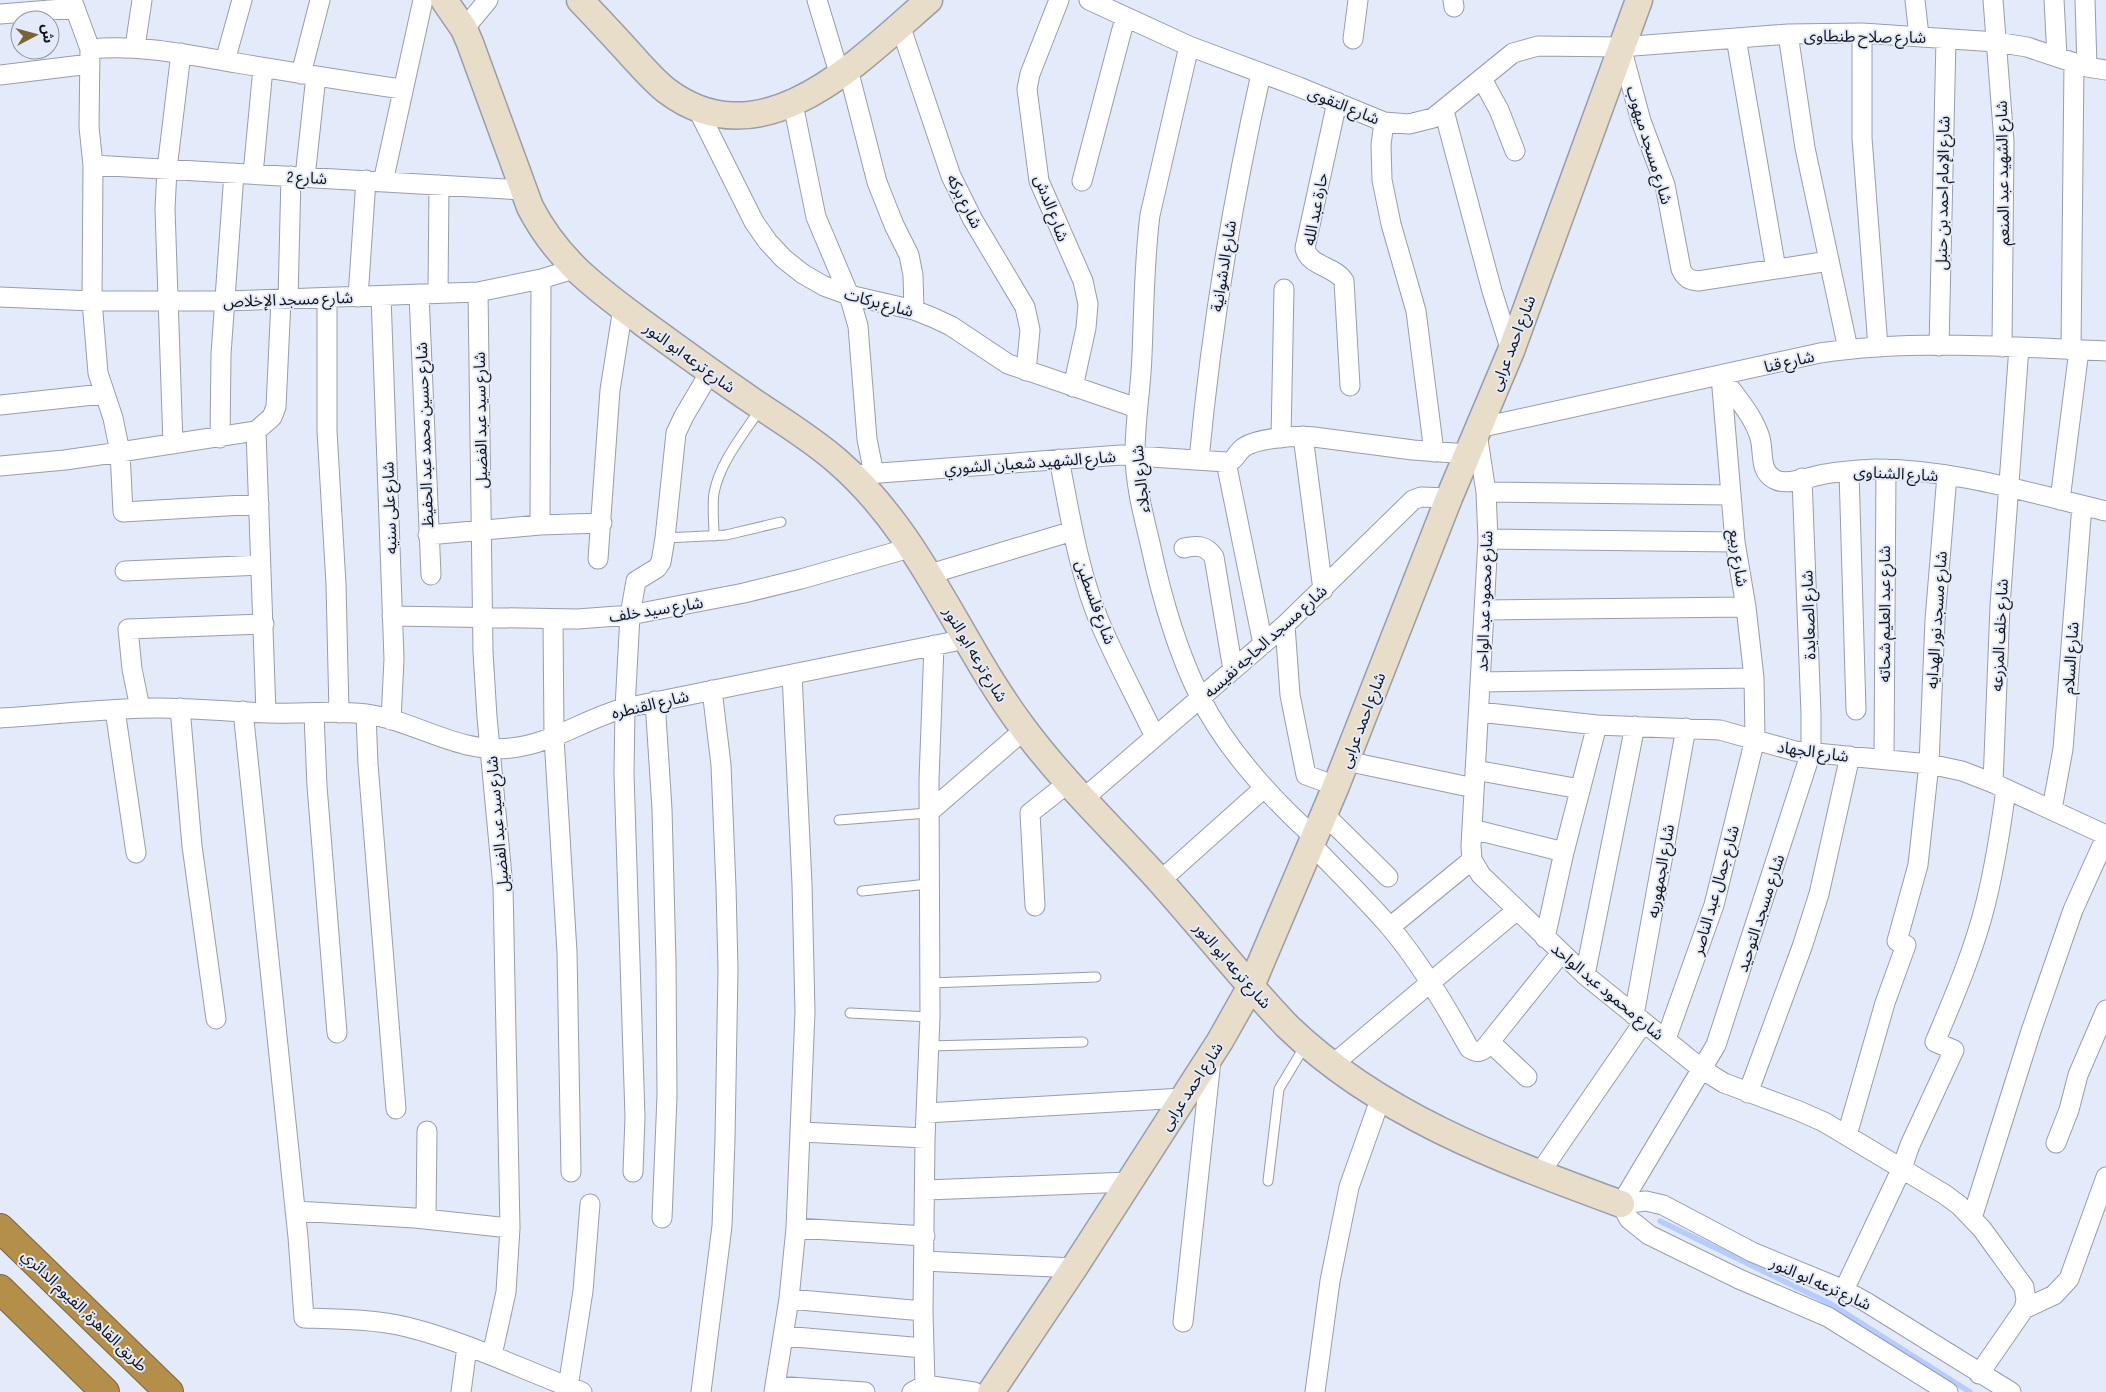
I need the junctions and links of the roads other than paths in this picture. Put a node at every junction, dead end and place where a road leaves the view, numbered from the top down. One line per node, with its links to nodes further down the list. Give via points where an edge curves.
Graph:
1 (142, 0): 31 (street)
2 (242, 0): 35 (street)
3 (320, 0): 42 (street)
4 (423, 0): 44 (street)
5 (444, 0): 22 (street, شارع ترعه ابو النور)
6 (488, 0): 22 (street)
7 (580, 0): 47 (street, via 666,90)
8 (818, 0): 39 (street)
9 (929, 0): 21 (street)
10 (1059, 0): 89 (street, شارع الدش, via 1027,89 1040,181 1083,281 1088,304)
11 (1089, 0): 20 (street, شارع التقوى)
12 (1358, 0): 27 (street)
13 (1639, 0): 32 (street, شارع احمد عرابى)
14 (1915, 0): 25 (street)
15 (1993, 0): 29 (street, شارع الشهيد عبد المنعم)
16 (2054, 0): 36 (street)
17 (2085, 0): 36 (street)
18 (74, 4): 19 (street); 34 (street)
19 (0, 14)
20 (1125, 18): 30 (street, شارع التقوى); 57 (street)
21 (900, 25): 39 (street); 85 (street, شارع بركه, via 951,176 1025,307 1030,330)
22 (464, 29): 59 (street, شارع ترعه ابو النور)
23 (1862, 33): 24 (street, شارع صلاح طنطاوى); 25 (street, شارع صلاح طنطاوى); 79 (street, via 1862,138)
24 (1788, 34): 26 (street, شارع صلاح طنطاوى); 60 (street, via 1805,148)
25 (1919, 36): 28 (street, شارع صلاح طنطاوى)
26 (1736, 38): 32 (street, شارع صلاح طنطاوى); 62 (street)
27 (1353, 39)
28 (1946, 39): 29 (street, شارع صلاح طنطاوى); 78 (street, شارع الإمام احمد بن حنبل)
29 (1996, 42): 36 (street, شارع صلاح طنطاوى); 80 (street, شارع الشهيد عبد المنعم, via 2004,142)
30 (1189, 46): 40 (street, شارع التقوى); 93 (street, شارع الجلاء, via 1150,215 1144,266)
31 (135, 47): 33 (street); 34 (street)
32 (1621, 47): 43 (street, شارع التقوى, via 1525,48 1512,53); 62 (street, شارع مسجد ميهوب, via 1641,121 1665,185 1684,276 1698,281); 83 (street, شارع احمد عرابى)
33 (181, 53): 35 (street); 52 (street)
34 (90, 56): 41 (street); 51 (street, via 89,127)
35 (225, 61): 37 (street)
36 (2072, 62): 38 (street, شارع صلاح طنطاوى); 82 (street)
37 (264, 68): 42 (street); 54 (street)
38 (2106, 70)
39 (844, 72): 46 (street, via 825,87); 77 (street, via 877,182 910,260)
40 (1261, 74): 45 (street, شارع التقوى); 104 (street, شارع الدشوانية, via 1226,248 1206,383)
41 (0, 75)
42 (309, 75): 44 (street); 55 (street)
43 (1482, 79): 48 (street, شارع التقوى); 50 (street, via 1499,110)
44 (402, 89): 56 (street)
45 (1337, 102): 49 (street, شارع التقوى); 88 (street, حارة عبد الله, via 1305,248 1311,259 1336,272 1344,281)
46 (793, 104): 47 (street, via 746,116); 67 (street, via 816,217)
47 (697, 108): 67 (street, شارع بركات, via 754,222 768,242 803,274)
48 (1444, 111): 49 (street, شارع التقوى, via 1422,122); 83 (street)
49 (1384, 122): 101 (street, via 1382,180 1416,311)
50 (1515, 151)
51 (93, 165): 52 (street, شارع 2); 73 (street)
52 (167, 169): 53 (street, شارع 2); 75 (street, via 165,209)
53 (234, 173): 54 (street, شارع 2); 74 (street)
54 (253, 174): 55 (street, شارع 2)
55 (298, 176): 56 (street, شارع 2); 72 (street)
56 (374, 181): 58 (street, شارع 2); 70 (street)
57 (1082, 181)
58 (439, 185): 59 (street, شارع 2); 66 (street, شارع حسين محمد عبد الحفيظ)
59 (522, 190): 61 (street, شارع ترعه ابو النور, via 544,232)
60 (1829, 261): 62 (street, شارع مسجد ميهوب); 81 (street)
61 (574, 269): 63 (street, شارع مسجد الإخلاص); 76 (street, شارع ترعه ابو النور)
62 (1776, 269)
63 (541, 279): 65 (street, شارع مسجد الإخلاص); 122 (street)
64 (1284, 289): 97 (street)
65 (478, 292): 66 (street, شارع مسجد الإخلاص); 124 (street, شارع سيد عبد الفضيل)
66 (428, 294): 68 (street, شارع مسجد الإخلاص); 125 (street, شارع حسين محمد عبد الحفيظ)
67 (849, 295): 77 (street, شارع بركات); 109 (street, via 860,337 867,439)
68 (381, 296): 70 (street, شارع مسجد الإخلاص); 141 (street, شارع على سنيه)
69 (0, 297): 73 (street, شارع مسجد الإخلاص)
70 (358, 297): 71 (street, شارع مسجد الإخلاص)
71 (327, 298): 72 (street, شارع مسجد الإخلاص); 164 (street, via 327,431)
72 (284, 300): 74 (street, شارع مسجد الإخلاص); 94 (street, via 276,408 272,417)
73 (92, 301): 75 (street, شارع مسجد الإخلاص); 90 (street, via 98,373)
74 (225, 301): 75 (street, شارع مسجد الإخلاص); 96 (street)
75 (169, 302): 99 (street)
76 (623, 308): 86 (street, شارع ترعه ابو النور); 121 (street, via 610,390)
77 (914, 310): 85 (street, شارع بركات, via 951,326 992,355)
78 (1939, 346): 79 (street, شارع قنا); 80 (street, شارع قنا)
79 (1878, 347): 81 (street, شارع قنا)
80 (2011, 347): 82 (street, شارع قنا); 112 (street, شارع الشهيد عبد المنعم)
81 (1848, 349): 87 (street, شارع قنا)
82 (2075, 350): 84 (street, شارع قنا); 116 (street)
83 (1511, 351): 98 (street, شارع احمد عرابى)
84 (2106, 351)
85 (1026, 371): 89 (street, شارع بركات)
86 (710, 372): 92 (street, شارع ترعه ابو النور); 127 (street, via 676,433)
87 (1721, 376): 98 (street, شارع قنا); 111 (street, شارع الشناوى, via 1757,429 1768,475 1782,482); 114 (street, شارع ربيع)
88 (1350, 386)
89 (1073, 387): 93 (street, شارع بركات)
90 (104, 394): 91 (street); 100 (street, via 114,418)
91 (0, 405)
92 (762, 407): 109 (street, شارع ترعه ابو النور); 126 (lane, via 718,478 714,494)
93 (1138, 408): 102 (street, شارع الجلاء)
94 (256, 431): 96 (street); 117 (street)
95 (1304, 436): 97 (street); 101 (street); 137 (street)
96 (220, 438): 99 (street)
97 (1280, 438): 105 (street, via 1246,446 1234,459)
98 (1474, 438): 101 (street); 113 (street, شارع محمود عبد الواحد); 115 (street, شارع احمد عرابى)
99 (173, 444): 100 (street)
100 (120, 452): 106 (street); 117 (street, via 123,512)
101 (1434, 452)
102 (1135, 454): 103 (street, شارع الشهيد شعبان الشوري); 104 (street, شارع الشهيد شعبان الشوري); 154 (street, شارع الجلاء, via 1139,495 1165,604 1180,652)
103 (1059, 460): 109 (street, شارع الشهيد شعبان الشوري); 123 (street, شارع فلسطين)
104 (1199, 460): 105 (street, شارع الشهيد شعبان الشوري)
105 (1226, 462): 147 (street)
106 (0, 466)
107 (1886, 470): 108 (street, شارع الشناوى); 110 (street, شارع الشناوى); 179 (street, شارع عبد العليم شحاته)
108 (1849, 471): 111 (street, شارع الشناوى); 160 (street)
109 (864, 474): 130 (street, شارع ترعه ابو النور, via 875,497)
110 (1947, 476): 112 (street, شارع الشناوى); 181 (street, شارع مسجد نور الهدايه, via 1935,620)
111 (1802, 478): 177 (street, شارع الصعايدة, via 1812,714)
112 (2010, 488): 116 (street, شارع الشناوى); 184 (street, شارع خلف المزرعه, via 1998,635)
113 (1486, 492): 114 (street); 128 (street, شارع محمود عبد الواحد)
114 (1730, 495): 129 (street, شارع ربيع)
115 (1449, 498): 137 (street, شارع مسجد الحاجه نفيسه, via 1421,497 1413,500); 180 (street, شارع احمد عرابى)
116 (2060, 500): 118 (street, شارع الشناوى)
117 (259, 504): 133 (street)
118 (2082, 505): 119 (street, شارع الشناوى); 188 (street, شارع السلام, via 2063,749)
119 (2106, 511)
120 (781, 522): 126 (lane)
121 (602, 523): 122 (street); 132 (street)
122 (540, 525): 124 (street)
123 (1073, 530): 135 (street); 174 (street, شارع فلسطين, via 1100,623)
124 (482, 531): 125 (street); 142 (street, شارع سيد عبد الفضيل)
125 (428, 535): 136 (street, شارع حسين محمد عبد الحفيظ)
126 (714, 536): 127 (lane)
127 (665, 538): 140 (street, via 660,566 636,581)
128 (1488, 539): 129 (street); 139 (street, شارع محمود عبد الواحد)
129 (1735, 542): 138 (street, شارع ربيع)
130 (913, 547): 135 (street, شارع ترعه ابو النور); 140 (street, شارع سيد خلف, via 801,579)
131 (1184, 548): 149 (street, via 1202,546 1214,557)
132 (598, 559)
133 (260, 565): 134 (street); 144 (street)
134 (125, 571)
135 (930, 574): 146 (street, شارع ترعه ابو النور)
136 (431, 575)
137 (1323, 590): 145 (street, شارع مسجد الحاجه نفيسه)
138 (1746, 607): 139 (street); 151 (street, شارع ربيع)
139 (1485, 610): 152 (street, شارع محمود عبد الواحد)
140 (630, 615): 143 (street, شارع سيد خلف); 158 (street)
141 (392, 616): 142 (street, شارع سيد خلف); 168 (street, شارع على سنيه)
142 (483, 618): 143 (street, شارع سيد خلف); 176 (street, شارع سيد عبد الفضيل)
143 (553, 618): 173 (street)
144 (264, 624): 156 (street, via 128,628); 163 (street)
145 (1285, 625): 147 (street, شارع مسجد الحاجه نفيسه); 183 (street, via 1290,694 1306,775)
146 (966, 639): 148 (street, شارع القنطره); 172 (street, شارع ترعه ابو النور)
147 (1263, 644): 149 (street, شارع مسجد الحاجه نفيسه)
148 (934, 645): 150 (street, شارع القنطره); 189 (street)
149 (1233, 670): 154 (street, شارع مسجد الحاجه نفيسه)
150 (792, 674): 153 (street, شارع القنطره); 232 (street, via 805,1012)
151 (1754, 678): 152 (street); 175 (street, شارع ربيع)
152 (1481, 682): 162 (street, شارع محمود عبد الواحد)
153 (712, 690): 155 (street, شارع القنطره); 274 (street, via 721,765 726,887 726,1101 722,1226)
154 (1200, 698): 174 (street, شارع مسجد الحاجه نفيسه); 185 (street, شارع الجلاء)
155 (655, 702): 158 (street, شارع القنطره); 247 (street, via 661,782 666,961 667,1096)
156 (140, 708): 157 (street, شارع القنطره); 159 (street, شارع القنطره)
157 (180, 708): 161 (street, شارع القنطره); 214 (street, via 192,846)
158 (625, 708): 173 (street, شارع القنطره); 238 (street, via 624,774 635,1117)
159 (115, 710): 167 (street, شارع القنطره); 195 (street)
160 (1856, 710)
161 (242, 712): 163 (street, شارع القنطره); 246 (street)
162 (1479, 712): 169 (street, شارع الجهاد); 182 (street, شارع محمود عبد الواحد)
163 (266, 713): 165 (street, شارع القنطره)
164 (339, 713): 165 (street, شارع القنطره); 166 (street, شارع القنطره)
165 (314, 714): 216 (street)
166 (366, 714): 168 (street, شارع القنطره); 229 (street)
167 (0, 718)
168 (391, 720): 176 (street, شارع القنطره, via 458,744)
169 (1597, 725): 170 (street, شارع الجهاد); 186 (street)
170 (1636, 726): 171 (street, شارع الجهاد); 206 (street)
171 (1686, 728): 175 (street, شارع الجهاد, via 1720,730); 215 (street, شارع الجمهوريه)
172 (1024, 730): 187 (street, شارع ترعه ابو النور); 189 (street)
173 (554, 737): 176 (street, شارع القنطره, via 534,744); 237 (street, via 567,952)
174 (1155, 737): 187 (street, شارع مسجد الحاجه نفيسه)
175 (1755, 739): 177 (street, شارع الجهاد, via 1781,748); 217 (street, شارع جمال عبد الناصر, via 1714,905)
176 (490, 749): 251 (street, شارع سيد عبد الفضيل, via 503,887)
177 (1810, 752): 178 (street, شارع الجهاد); 224 (street, شارع مسجد التوحيد, via 1722,1031)
178 (1850, 756): 179 (street, شارع الجهاد); 226 (street, via 1819,894)
179 (1884, 759): 181 (street, شارع الجهاد)
180 (1346, 761): 182 (street); 183 (street, شارع احمد عرابى)
181 (1929, 764): 184 (street, شارع الجهاد); 233 (street, شارع مسجد نور الهدايه, via 1918,865 1897,941 1906,945)
182 (1475, 779): 186 (street); 191 (street, شارع محمود عبد الواحد)
183 (1336, 786): 192 (street, شارع احمد عرابى)
184 (1999, 786): 188 (street, شارع الجهاد); 236 (street, شارع خلف المزرعه, via 1998,847 1986,904 1935,1042 1954,1050)
185 (1264, 788): 192 (street, شارع الجلاء); 198 (street)
186 (1580, 789): 194 (street)
187 (1076, 791): 198 (street, شارع ترعه ابو النور); 201 (street, شارع مسجد الحاجه نفيسه, via 1030,813)
188 (2052, 809): 193 (street, شارع الجهاد)
189 (928, 813): 190 (lane); 199 (street)
190 (839, 820)
191 (1472, 830): 194 (street); 196 (street, شارع محمود عبد الواحد)
192 (1317, 832): 197 (street); 203 (street); 210 (street, شارع احمد عرابى)
193 (2106, 836): 248 (street, via 2073,910)
194 (1564, 852): 204 (street)
195 (136, 853)
196 (1472, 860): 202 (street, شارع محمود عبد الواحد, via 1481,875); 203 (street)
197 (1388, 877)
198 (1160, 881): 210 (street, شارع ترعه ابو النور)
199 (928, 884): 200 (lane); 208 (street)
200 (862, 891)
201 (1035, 906)
202 (1517, 910): 204 (street, شارع محمود عبد الواحد); 209 (street)
203 (1390, 927): 209 (street)
204 (1545, 938): 205 (street, شارع محمود عبد الواحد)
205 (1561, 953): 206 (street, شارع محمود عبد الواحد); 219 (street)
206 (1585, 975): 215 (street, شارع محمود عبد الواحد)
207 (1096, 977): 208 (lane)
208 (930, 983): 213 (street)
209 (1430, 983): 219 (street, via 1469,1048 1481,1051); 223 (street)
210 (1251, 986): 220 (street, شارع ترعه ابو النور); 222 (street, شارع احمد عرابى)
211 (2106, 1010): 235 (street, via 2078,1075)
212 (850, 1013): 213 (lane)
213 (930, 1017): 221 (street)
214 (216, 1019)
215 (1639, 1019): 217 (street, شارع محمود عبد الواحد); 239 (street)
216 (338, 1033)
217 (1666, 1039): 224 (street, شارع محمود عبد الواحد)
218 (1083, 1042): 221 (lane)
219 (1490, 1042): 225 (street)
220 (1306, 1044): 223 (street, شارع ترعه ابو النور); 241 (lane, via 1279,1089)
221 (928, 1046): 230 (street)
222 (1211, 1055): 228 (street, شارع احمد عرابى); 261 (street)
223 (1332, 1065): 227 (street, شارع ترعه ابو النور)
224 (1703, 1070): 226 (street, شارع محمود عبد الواحد); 245 (street, شارع مسجد التوحيد)
225 (1527, 1076)
226 (1748, 1093): 233 (street, شارع محمود عبد الواحد, via 1799,1111)
227 (1381, 1097): 239 (street, شارع ترعه ابو النور, via 1443,1132); 278 (street, via 1349,1187 1330,1281)
228 (1183, 1098): 230 (street); 242 (street, شارع احمد عرابى)
229 (396, 1109)
230 (926, 1113): 234 (street)
231 (428, 1131): 249 (street)
232 (801, 1132): 234 (street); 252 (street)
233 (1847, 1135): 236 (street, شارع محمود عبد الواحد)
234 (926, 1138): 243 (street)
235 (2056, 1142)
236 (1902, 1168): 248 (street, شارع محمود عبد الواحد, via 1944,1194); 257 (street)
237 (571, 1172)
238 (633, 1172)
239 (1539, 1174): 245 (street, شارع ترعه ابو النور)
240 (2106, 1177): 259 (street, via 2066,1285 2054,1295)
241 (1268, 1181)
242 (1129, 1182): 243 (street); 255 (street, شارع احمد عرابى)
243 (926, 1190): 253 (street)
244 (590, 1204): 269 (street)
245 (1620, 1204): 257 (street, شارع ترعه ابو النور, via 1646,1202 1663,1205 1752,1252); 279 (street, شارع ترعه ابو النور, via 1629,1219 1649,1235 1828,1318)
246 (295, 1211): 249 (street); 263 (street, via 304,1318 364,1320 405,1327)
247 (662, 1218)
248 (1972, 1218): 259 (street, شارع محمود عبد الواحد, via 2024,1287)
249 (426, 1219): 251 (street)
250 (0, 1228): 272 (highway, طريق القاهرة, الفيوم الدائري)
251 (510, 1228): 265 (street, شارع سيد عبد الفضيل, via 506,1292)
252 (796, 1228): 253 (street); 258 (street)
253 (925, 1236): 254 (street)
254 (924, 1261): 255 (street); 260 (street)
255 (1074, 1268): 277 (street, شارع احمد عرابى)
256 (0, 1289): 271 (highway)
257 (1844, 1290): 266 (street, شارع ترعه ابو النور)
258 (788, 1299): 260 (street); 262 (street)
259 (2024, 1309): 266 (street)
260 (924, 1310): 264 (street)
261 (1183, 1322)
262 (783, 1336): 264 (street); 270 (street)
263 (468, 1347): 265 (street); 273 (street)
264 (924, 1348): 268 (street)
265 (492, 1355): 267 (street)
266 (1979, 1374): 280 (street, شارع ترعه ابو النور)
267 (539, 1384): 269 (street)
268 (919, 1388): 276 (street)
269 (575, 1389)
270 (774, 1389): 275 (street)
271 (105, 1392)
272 (169, 1392)
273 (461, 1392)
274 (701, 1392)
275 (865, 1392)
276 (974, 1392)
277 (991, 1392)
278 (1316, 1392)
279 (1948, 1392)
280 (2011, 1392)

